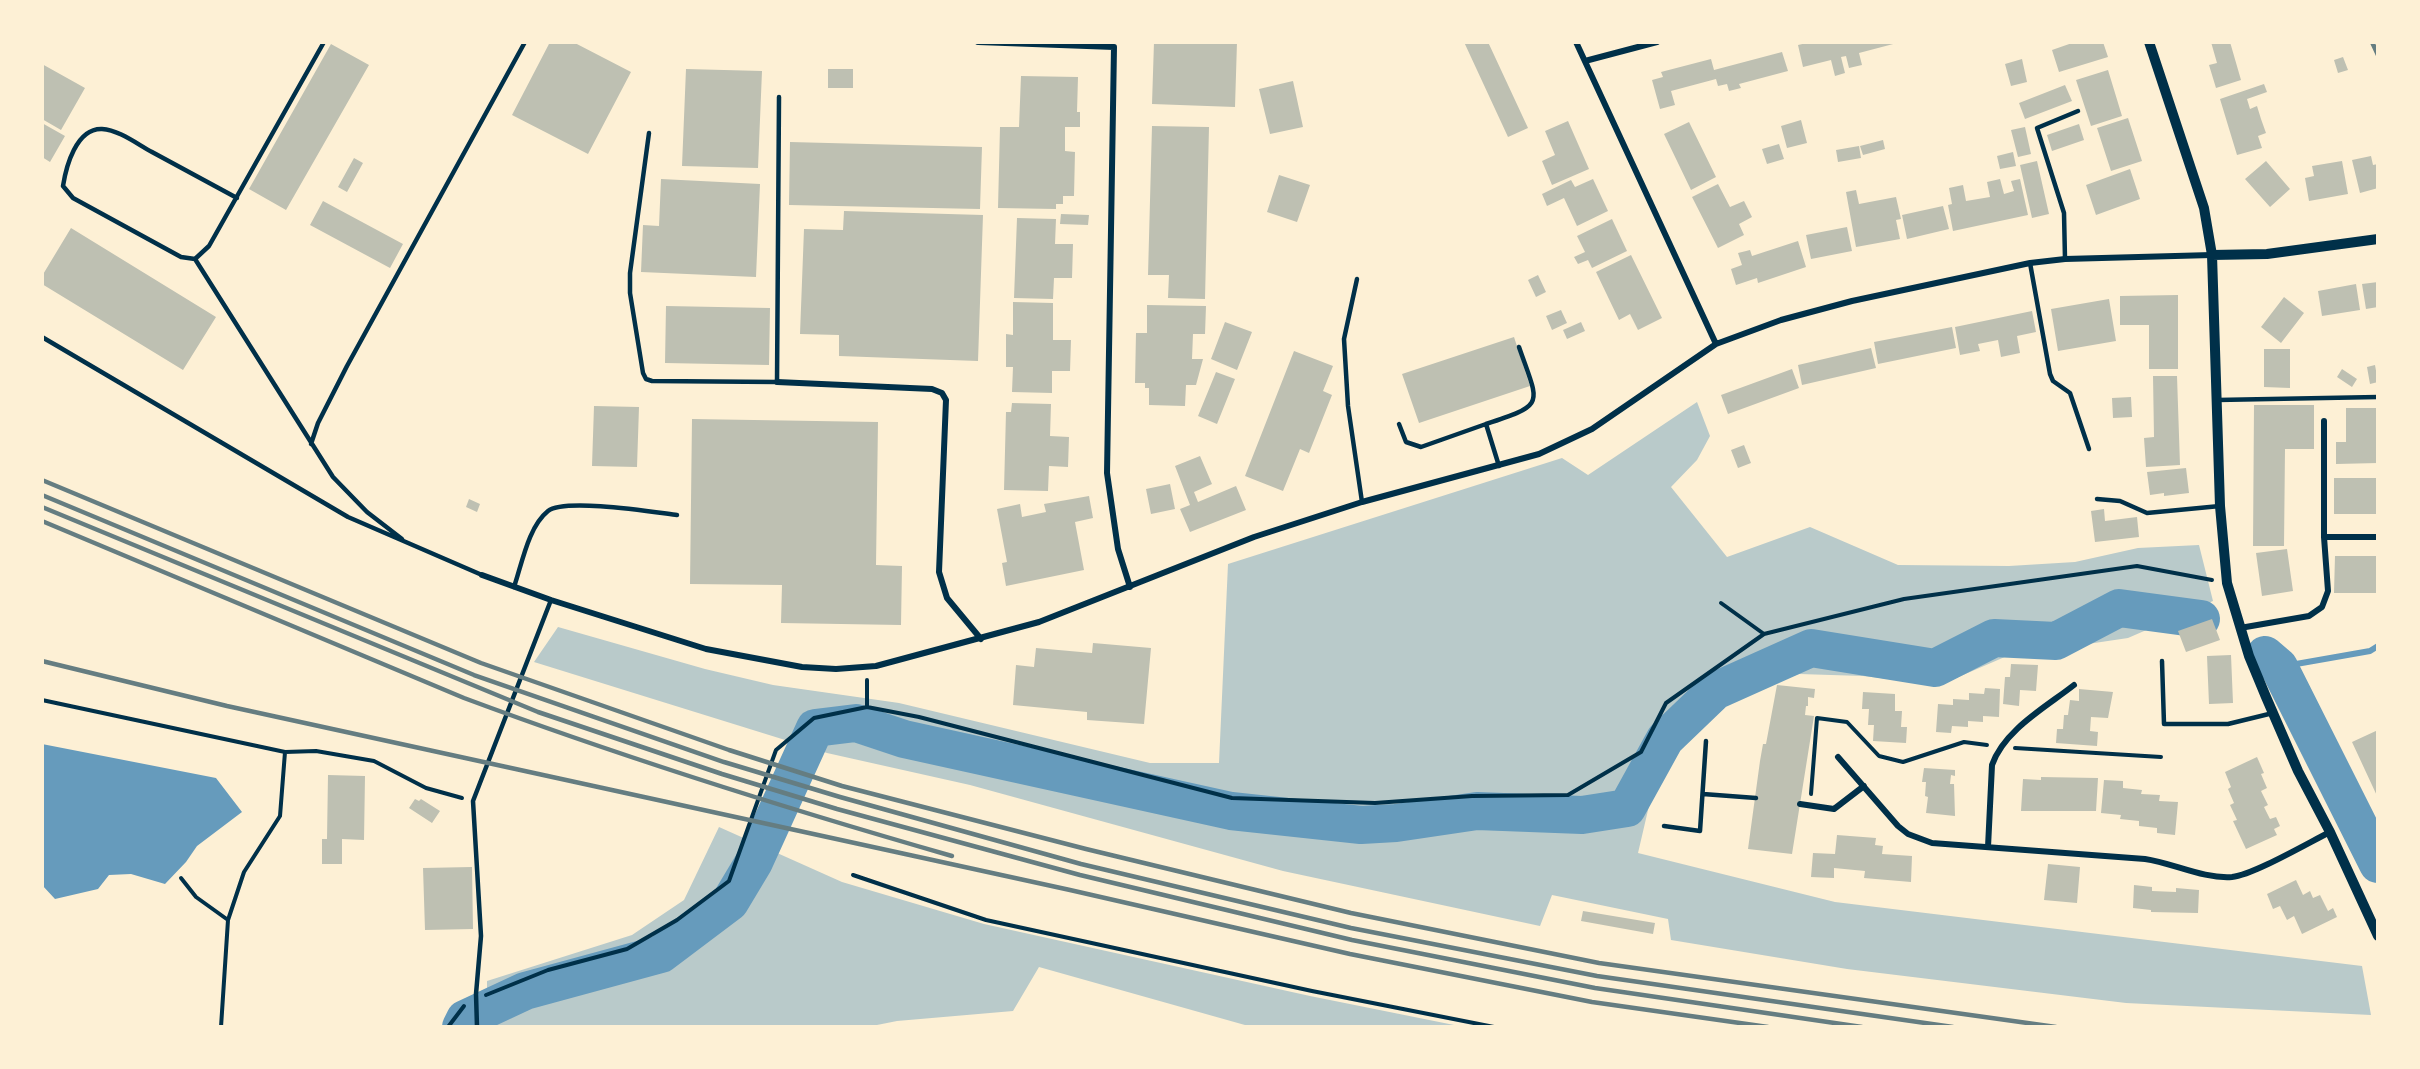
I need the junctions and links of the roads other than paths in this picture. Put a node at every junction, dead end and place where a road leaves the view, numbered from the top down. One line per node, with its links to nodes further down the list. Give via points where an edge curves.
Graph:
1 (324, 42): 13 (lane)
2 (525, 42): 29 (lane, via 347,366)
3 (978, 42): 7 (street)
4 (1576, 42): 9 (street)
5 (1657, 42): 9 (street)
6 (2149, 42): 15 (street, via 2204,208)
7 (1024, 43): 8 (street)
8 (1114, 45): 41 (street, via 1107,472 1118,549)
9 (1585, 61): 21 (street)
10 (779, 97): 23 (lane)
11 (2078, 111): 17 (lane, via 2037,128 2064,213)
12 (649, 133): 23 (lane, via 630,273 646,379)
13 (237, 198): 16 (lane, via 209,246); 16 (lane, via 123,136 101,129 87,134 78,144 66,166 63,186 73,198 181,257)
14 (2378, 239): 15 (street, via 2267,254)
15 (2212, 255): 17 (street); 25 (street)
16 (195, 259): 29 (lane)
17 (2065, 259): 18 (street)
18 (2031, 263): 21 (street, via 1852,301 1781,320); 30 (lane, via 2050,374 2053,381 2070,393)
19 (1357, 279): 33 (lane, via 1344,339 1348,406)
20 (42, 338): 38 (lane, via 295,488)
21 (1716, 344): 31 (street, via 1592,429 1539,454)
22 (1519, 347): 28 (lane, via 1534,400 1523,412)
23 (777, 382): 44 (street, via 932,389 942,393 946,400 939,572 947,598)
24 (2378, 397): 25 (lane)
25 (2217, 400): 34 (street)
26 (2324, 421): 36 (street)
27 (1399, 424): 28 (lane, via 1406,442 1421,447)
28 (1486, 424): 31 (lane)
29 (311, 444): 38 (lane, via 333,477 367,512)
30 (2089, 449)
31 (1499, 466): 33 (street)
32 (2097, 499): 34 (lane, via 2120,501 2147,513)
33 (1362, 502): 41 (street, via 1254,537)
34 (2220, 507): 43 (street, via 2227,583)
35 (677, 515): 40 (lane, via 580,506 560,506 548,511 532,535)
36 (2324, 537): 37 (street); 43 (street, via 2328,591 2322,607 2309,616)
37 (2378, 537)
38 (410, 545): 39 (lane)
39 (482, 575): 40 (street)
40 (514, 587): 42 (street)
41 (1130, 587): 44 (street, via 1039,622)
42 (550, 600): 44 (street, via 706,649 802,667 867,667); 59 (lane, via 474,801 481,936)
43 (2240, 628): 47 (street)
44 (981, 639)
45 (2162, 661): 47 (lane, via 2163,724 2228,724)
46 (2074, 685): 56 (street, via 2000,747 1992,765)
47 (2273, 713): 55 (street)
48 (1706, 741): 51 (lane)
49 (1838, 757): 50 (street)
50 (1864, 786): 53 (street, via 1834,809); 56 (street, via 1908,834 1932,843)
51 (1703, 794): 52 (lane); 54 (lane, via 1700,831)
52 (1756, 798)
53 (1800, 804)
54 (1665, 826)
55 (2330, 832): 56 (street, via 2234,877 2154,861); 57 (street)
56 (1988, 847)
57 (2374, 918): 58 (street)
58 (2378, 936)
59 (477, 1024)

